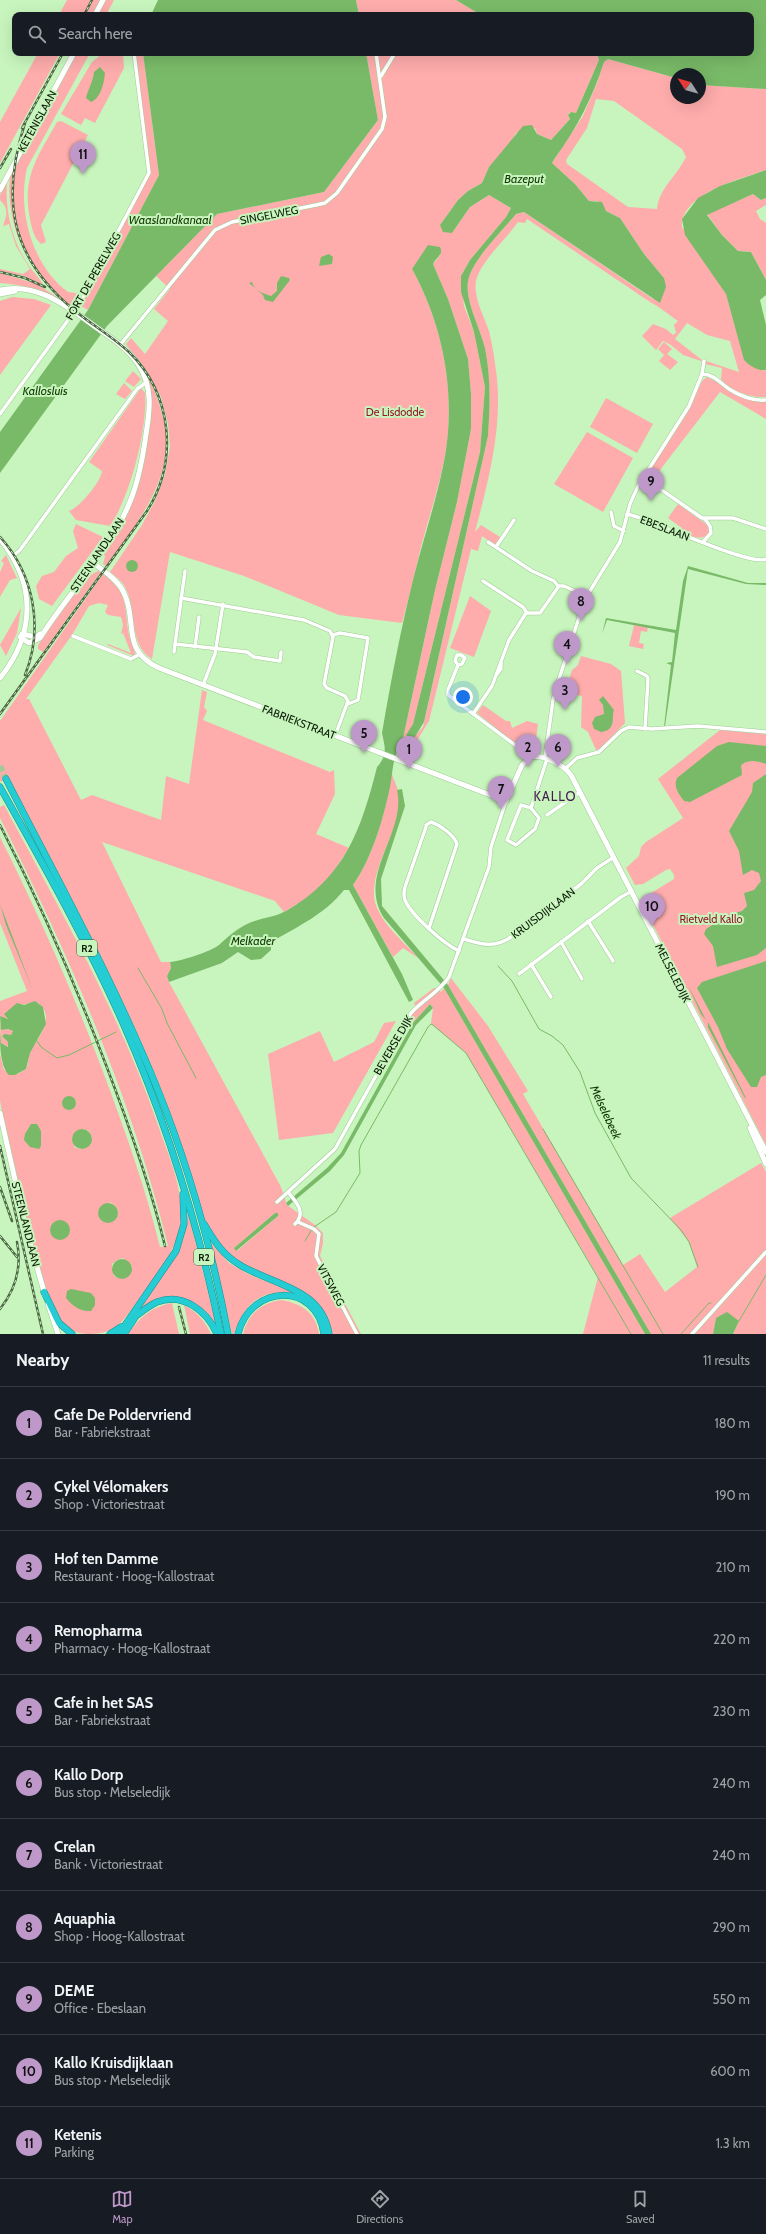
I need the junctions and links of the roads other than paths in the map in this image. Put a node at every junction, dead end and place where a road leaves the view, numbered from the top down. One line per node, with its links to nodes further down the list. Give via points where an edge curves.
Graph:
1 (103, 0): 2 (main road)
2 (97, 12)
3 (72, 56): 8 (main road, KETENISLAAN)
4 (134, 56): 12 (street, FORT DE PERELWEG, via 149,173)
5 (377, 56): 7 (street, SINGELWEG)
6 (393, 56): 7 (street)
7 (381, 76): 13 (street, SINGELWEG, via 385,117 382,129 337,194 316,206 232,222 215,230)
8 (0, 190)
9 (0, 290): 10 (main road, via 22,288)
10 (38, 292): 11 (main road, via 18,291); 12 (main road, via 53,298)
11 (0, 294)
12 (74, 312): 13 (main road, STEENLANDLAAN); 18 (street, FORT DE PERELWEG)
13 (120, 345): 16 (main road, STEENLANDLAAN, via 138,363)
14 (704, 361): 15 (street)
15 (702, 374): 17 (street, via 712,376 728,389 746,398); 19 (street, via 681,421)
16 (146, 382): 30 (street, via 137,389 20,550); 32 (main road, STEENLANDLAAN, via 149,412 141,465 134,490 120,522)
17 (766, 400)
18 (0, 414)
19 (643, 477): 21 (street); 22 (street)
20 (611, 512): 25 (street, via 614,526)
21 (627, 514): 25 (street); 28 (street, EBESLAAN)
22 (705, 519): 24 (street, via 729,518); 28 (street, EBESLAAN, via 711,533)
23 (514, 520): 29 (street)
24 (766, 529)
25 (624, 531): 36 (street, via 615,552)
26 (0, 539): 30 (main road)
27 (488, 542): 29 (street)
28 (703, 542): 31 (street, EBESLAAN, via 757,560)
29 (496, 547): 35 (street)
30 (13, 556): 42 (main road, via 25,591 28,611)
31 (766, 559)
32 (93, 563): 42 (main road, STEENLANDLAAN, via 38,636); 49 (main road, FABRIEKSTRAAT, via 113,578 124,593 130,632)
33 (185, 571): 37 (street)
34 (483, 581): 39 (street, via 523,607)
35 (558, 586): 36 (street, via 563,585); 39 (street, via 540,613)
36 (586, 596): 61 (street, via 560,674 549,728)
37 (181, 598): 38 (street); 44 (street)
38 (223, 604): 41 (street, via 304,620 329,630); 46 (street)
39 (527, 613): 56 (street, via 509,640 501,669 488,694)
40 (200, 617): 45 (street)
41 (333, 635): 55 (street, via 324,684 328,690 345,696); 55 (street, via 340,633 368,638 358,698 357,701)
42 (22, 636): 52 (main road); 53 (main road, via 16,655)
43 (73, 636): 49 (street, via 131,659)
44 (175, 644): 45 (street); 47 (street)
45 (196, 647): 46 (street)
46 (216, 649): 48 (street, via 246,652 254,657 280,661); 54 (street)
47 (174, 652)
48 (281, 652)
49 (140, 654): 54 (main road, FABRIEKSTRAAT, via 150,664)
50 (458, 665): 56 (street, via 448,695)
51 (637, 671): 57 (street, via 648,679)
52 (0, 673)
53 (0, 678)
54 (203, 684): 59 (main road, FABRIEKSTRAAT)
55 (348, 704): 59 (street)
56 (473, 714): 60 (street)
57 (645, 729): 58 (street, via 698,726); 62 (street, via 623,729 599,752 576,758)
58 (766, 732)
59 (335, 736): 66 (main road, FABRIEKSTRAAT)
60 (531, 757): 61 (main road); 66 (main road, via 522,765)
61 (546, 759): 62 (main road, MELSELEDIJK); 67 (street)
62 (565, 769): 65 (main road, MELSELEDIJK)
63 (6, 779): 88 (highway, R2, via 129,1022 158,1089)
64 (0, 787): 85 (highway, R2, via 103,980 143,1071)
65 (580, 792): 68 (street); 69 (main road, MELSELEDIJK)
66 (506, 802): 73 (street, BEVERSE DIJK)
67 (531, 808): 67 (street, via 521,806 506,840 515,845 535,829 539,818)
68 (547, 815)
69 (614, 857): 70 (main road, MELSELEDIJK); 73 (street, KRUISDIJKLAAN, via 508,939 495,945 488,945)
70 (632, 891): 71 (street); 81 (main road, MELSELEDIJK)
71 (588, 921): 74 (street); 76 (street)
72 (429, 928): 72 (street, via 404,896 426,826 431,822 455,839 457,844); 75 (street, via 444,943)
73 (464, 939): 75 (street, BEVERSE DIJK)
74 (561, 942): 77 (street); 79 (street)
75 (459, 951): 86 (street, BEVERSE DIJK, via 447,980 411,1013 335,1149)
76 (613, 961)
77 (531, 964): 78 (street); 80 (street)
78 (519, 974)
79 (582, 979)
80 (551, 997)
81 (744, 1112): 83 (main road, MELSELEDIJK); 84 (main road, MELSELEDIJK)
82 (0, 1113): 90 (main road, STEENLANDLAAN, via 25,1226)
83 (766, 1152)
84 (766, 1164)
85 (183, 1181): 92 (highway, via 185,1212 180,1240 170,1261); 99 (highway, R2, via 208,1273)
86 (288, 1192): 87 (street, BEVERSE DIJK); 104 (street, VITSWEG, via 301,1213 297,1223 310,1226 320,1239 316,1256)
87 (277, 1202)
88 (198, 1208): 100 (highway, R2); 103 (highway, via 204,1224 223,1252 249,1270 306,1296 321,1311)
89 (766, 1252): 105 (street)
90 (44, 1292): 93 (main road, STEENLANDLAAN); 94 (highway, via 59,1323)
91 (136, 1316): 92 (highway); 97 (highway); 98 (highway, via 159,1301 182,1300 200,1310 211,1322)
92 (125, 1324): 95 (highway); 96 (highway)
93 (58, 1334)
94 (72, 1334)
95 (110, 1334)
96 (119, 1334)
97 (124, 1334)
98 (217, 1334)
99 (221, 1334)
100 (228, 1334)
101 (238, 1334): 102 (highway, via 243,1319 252,1306 266,1298 281,1295 295,1297 312,1307 321,1321)
102 (324, 1334)
103 (329, 1334)
104 (357, 1334)
105 (692, 1334)

